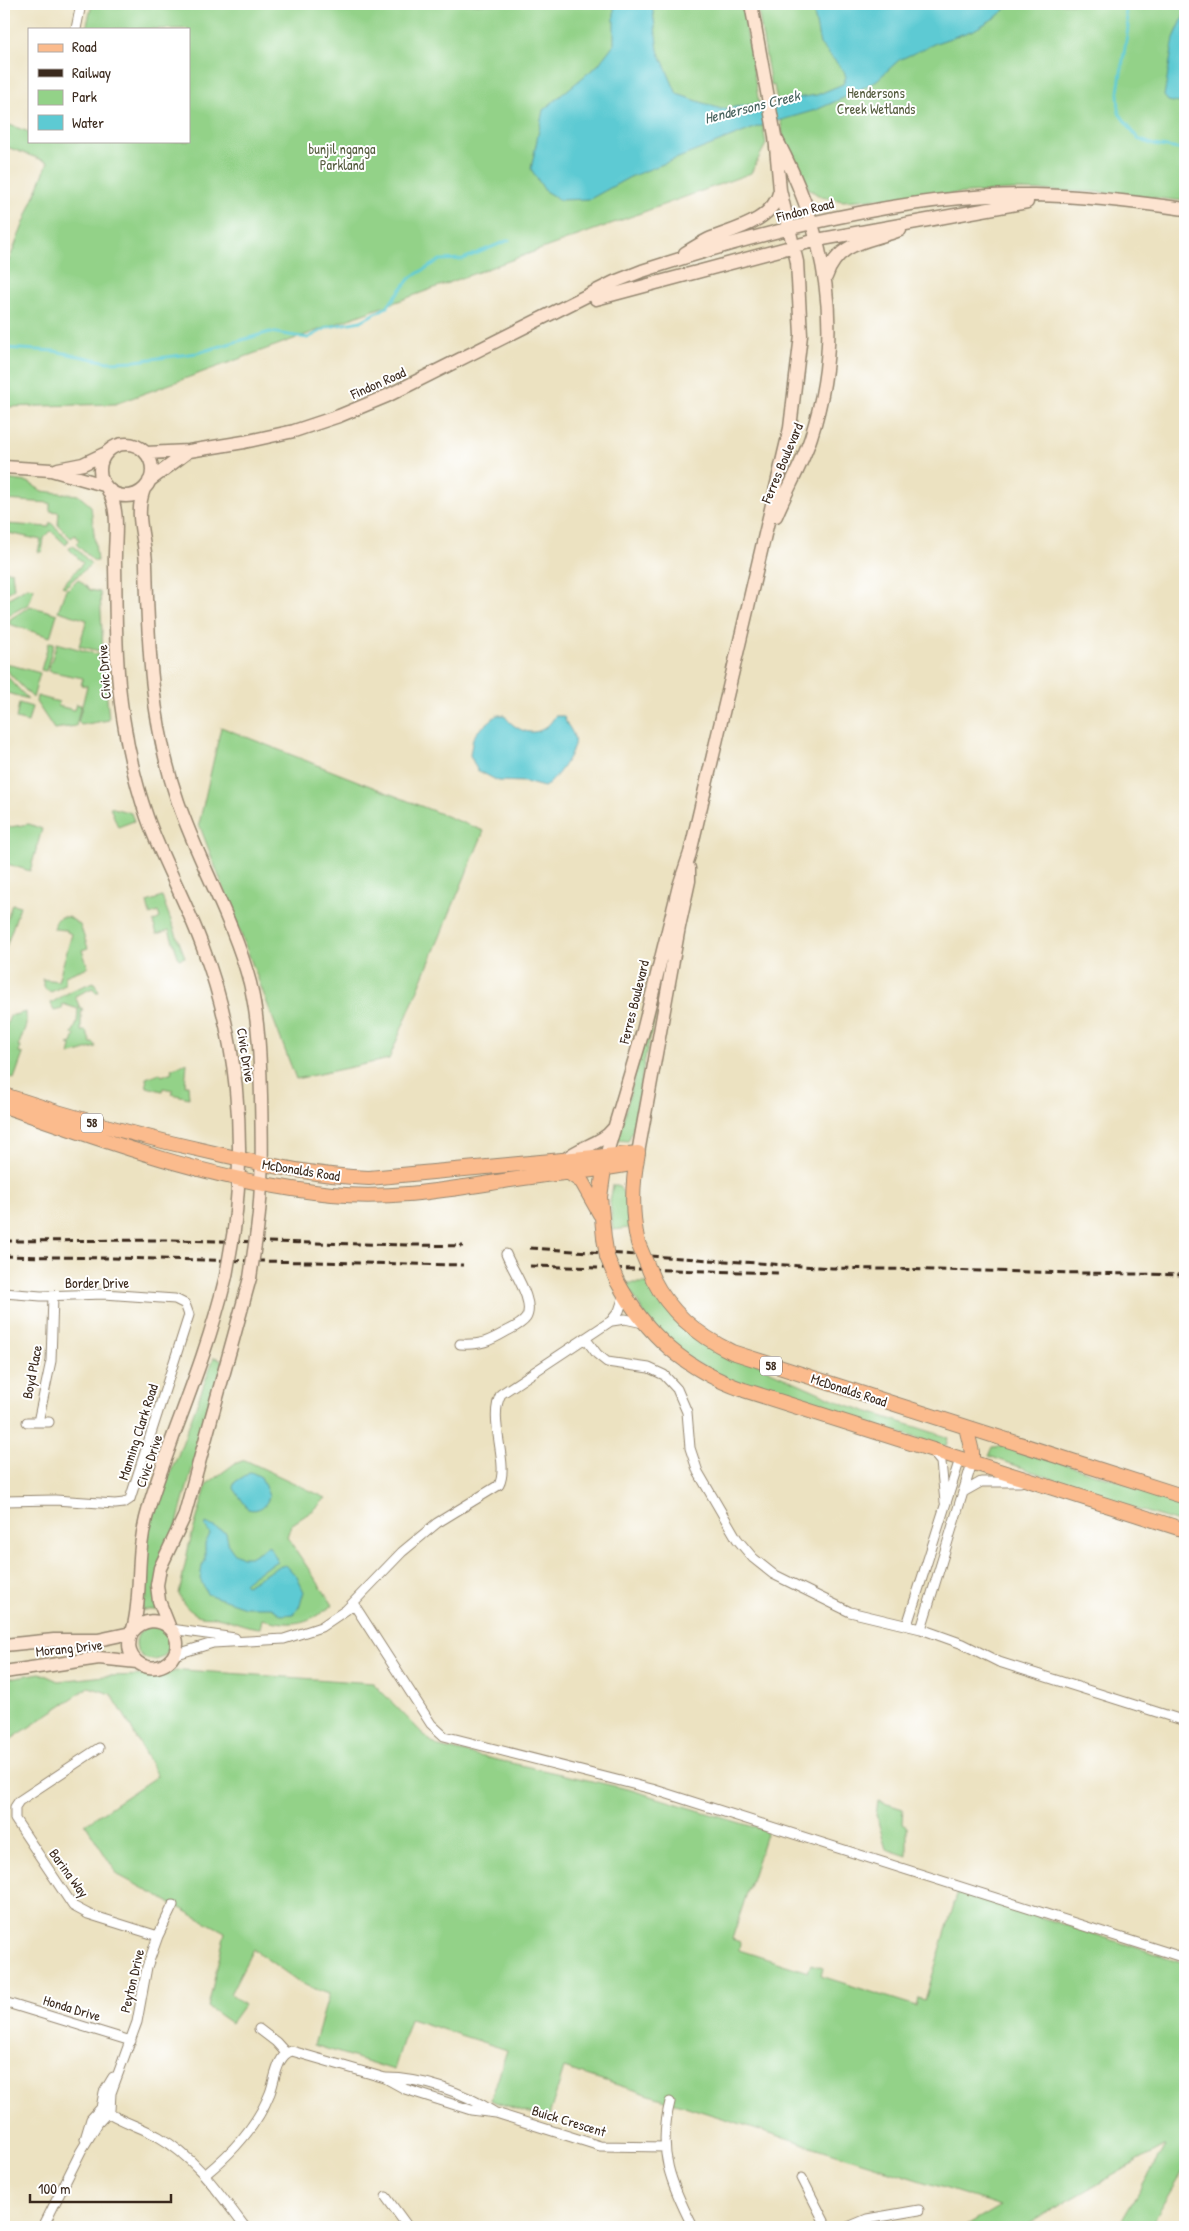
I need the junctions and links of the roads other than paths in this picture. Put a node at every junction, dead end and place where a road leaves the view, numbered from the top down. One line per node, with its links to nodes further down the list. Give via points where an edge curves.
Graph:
1 (81, 4): 3 (street)
2 (751, 4): 4 (street)
3 (76, 28)
4 (775, 136): 5 (street, Ferres Boulevard); 9 (street, Ferres Boulevard, via 800,186)
5 (780, 190): 10 (street, Ferres Boulevard); 13 (street, via 775,203 766,212)
6 (1063, 197): 7 (street, Findon Road); 8 (street, Findon Road); 9 (street, Findon Road, via 975,198 905,206)
7 (1185, 209)
8 (932, 218): 11 (street, Findon Road); 14 (street, via 847,248 837,256)
9 (812, 224): 10 (street, Findon Road); 11 (street, Ferres Boulevard)
10 (789, 229): 12 (street, Ferres Boulevard); 13 (street, Findon Road)
11 (817, 240): 12 (street, Findon Road); 14 (street, Ferres Boulevard)
12 (793, 246): 15 (street, Findon Road); 23 (street, Ferres Boulevard, via 801,316 797,378 790,428)
13 (666, 264): 15 (street, Findon Road, via 614,282)
14 (826, 278): 23 (street, Ferres Boulevard, via 828,344 821,401 802,461)
15 (567, 307): 16 (street, Findon Road, via 387,396 339,416 270,437)
16 (189, 451): 17 (street, Findon Road); 21 (street, Findon Road)
17 (146, 453): 18 (street, via 131,444 123,444); 21 (street, via 152,466)
18 (104, 454): 20 (street, via 83,464); 22 (street, via 99,470)
19 (4, 467): 20 (street)
20 (51, 470): 22 (street)
21 (147, 485): 22 (street, via 130,496 122,496); 32 (street, Civic Drive, via 138,513 146,553 148,647 153,698 177,800 232,927 250,984 260,1050)
22 (106, 488): 30 (street, Civic Drive, via 116,513 118,669 129,751 148,818 204,949 219,1000 234,1075)
23 (763, 548): 24 (street, Ferres Boulevard)
24 (690, 853): 27 (street, Ferres Boulevard, via 643,1031); 29 (street, Ferres Boulevard, via 689,881)
25 (4, 1095): 30 (main road, McDonalds Road / 58, via 130,1134)
26 (4, 1106): 34 (main road, McDonalds Road / 58, via 128,1149)
27 (613, 1129): 28 (street, via 604,1138); 31 (street, Ferres Boulevard)
28 (566, 1158): 31 (main road, McDonalds Road / 58); 32 (main road, McDonalds Road / 58, via 369,1178 322,1175)
29 (637, 1158): 31 (main road, McDonalds Road / 58); 49 (main road, McDonalds Road / 58, bridge, via 633,1207 638,1243 666,1301 690,1325 732,1352)
30 (239, 1159): 32 (main road, McDonalds Road / 58); 34 (street, Civic Drive)
31 (604, 1163): 33 (main road, McDonalds Road / 58); 36 (main road, 58, via 600,1197)
32 (262, 1164): 35 (street, Civic Drive)
33 (569, 1174): 35 (main road, McDonalds Road / 58, via 384,1196 320,1193); 36 (main road, 58, via 582,1182)
34 (239, 1177): 35 (main road, McDonalds Road / 58); 62 (street, Civic Drive, bridge, via 226,1276 211,1333 161,1470 144,1530)
35 (262, 1182): 60 (street, Civic Drive, bridge, via 250,1278 186,1510 160,1568 159,1601)
36 (602, 1216): 40 (main road, 58, bridge, via 607,1257)
37 (506, 1254): 45 (street, via 525,1292 527,1315 522,1322 488,1343)
38 (4, 1293): 39 (street, Border Drive)
39 (53, 1296): 41 (street, Border Drive, via 104,1294 175,1299); 47 (street, Boyd Place, via 51,1361)
40 (624, 1296): 42 (street); 43 (main road, 58)
41 (188, 1308): 55 (street, Manning Clark Road, via 188,1320 130,1499 116,1504)
42 (611, 1321): 43 (street, via 625,1319); 44 (street)
43 (643, 1323): 50 (main road, 58, via 670,1350 711,1378)
44 (585, 1338): 58 (street, via 501,1394 497,1409 503,1472 499,1485 437,1523 395,1559); 59 (street, via 607,1362 649,1368 677,1388 687,1412 689,1439 698,1472 732,1532 762,1566 784,1581 841,1608)
45 (460, 1344)
46 (27, 1422): 47 (street)
47 (38, 1422): 48 (street)
48 (49, 1422)
49 (966, 1428): 51 (main road); 54 (main road, McDonalds Road / 58)
50 (931, 1449): 51 (main road, 58); 56 (street, via 941,1462)
51 (966, 1461): 52 (main road, 58); 53 (street); 56 (street)
52 (1037, 1484): 53 (street, via 988,1482); 57 (main road, 58)
53 (965, 1491): 61 (street)
54 (1185, 1497)
55 (4, 1501)
56 (945, 1507): 59 (street)
57 (1185, 1530)
58 (354, 1603): 63 (street, via 331,1622 312,1631 284,1639); 72 (street, via 431,1724 444,1736 652,1788)
59 (907, 1626): 61 (street)
60 (170, 1628): 62 (street, via 150,1620 137,1625); 63 (street); 65 (street, via 176,1639)
61 (921, 1630): 68 (street, via 958,1642 999,1662)
62 (132, 1632): 64 (street, Morang Drive, via 98,1640); 66 (street, via 128,1646)
63 (246, 1640): 65 (street, via 204,1645)
64 (4, 1645)
65 (174, 1655): 66 (street, via 157,1667 146,1667)
66 (137, 1662): 67 (street, Morang Drive, via 99,1658)
67 (4, 1672)
68 (1185, 1722)
69 (99, 1748): 71 (street, Barina Way, via 19,1801 14,1806 15,1819 73,1906 88,1914)
70 (173, 1905): 71 (street, Peyton Drive)
71 (158, 1936): 75 (street, Peyton Drive, via 147,1967)
72 (1185, 1958)
73 (4, 2002): 75 (street, Honda Drive)
74 (258, 2029): 76 (street)
75 (131, 2041): 78 (street, Peyton Drive, via 123,2064 104,2092)
76 (286, 2053): 79 (street, Buick Crescent, via 292,2050 304,2052 385,2078 414,2080 473,2099 496,2113 600,2146); 80 (street, via 255,2121 230,2153)
77 (670, 2102): 79 (street)
78 (106, 2111): 80 (street, via 176,2147); 84 (street, Peyton Drive, via 88,2125 81,2151)
79 (665, 2147): 87 (street, via 671,2182)
80 (206, 2174): 85 (street)
81 (802, 2178): 88 (street)
82 (386, 2197): 86 (street)
83 (919, 2210): 89 (street, via 867,2219)
84 (43, 2227)
85 (245, 2227)
86 (408, 2227)
87 (693, 2227)
88 (827, 2227)
89 (848, 2227)

